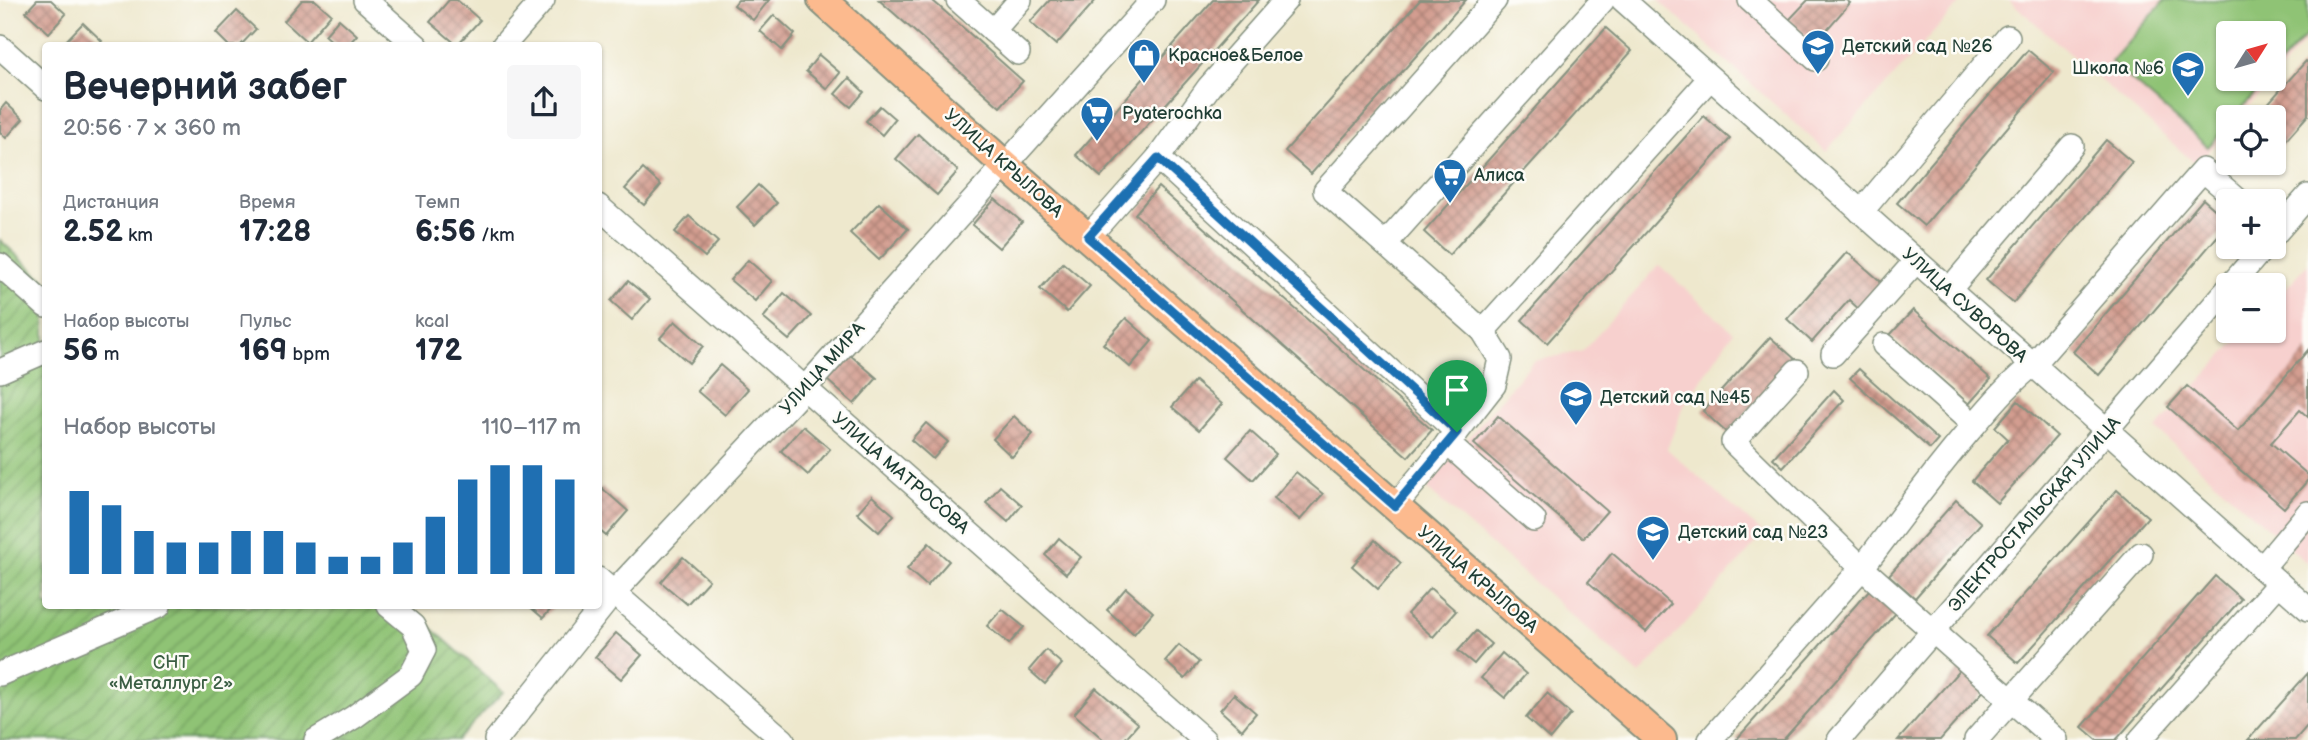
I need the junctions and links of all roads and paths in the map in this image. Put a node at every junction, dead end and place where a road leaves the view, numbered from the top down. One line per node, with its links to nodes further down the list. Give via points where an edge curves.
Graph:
1 (365, 0): 14 (street)
2 (543, 0): 15 (street)
3 (822, 0): 23 (main road, УЛИЦА КРЫЛОВА)
4 (958, 0): 12 (street)
5 (1020, 0): 12 (street)
6 (1153, 0): 23 (street, УЛИЦА МИРА)
7 (1286, 0): 22 (street, via 1209,87)
8 (1496, 0): 30 (street, via 1325,191)
9 (1603, 0): 30 (street)
10 (1623, 0): 19 (street, УЛИЦА СУВОРОВА)
11 (1750, 0): 18 (street)
12 (993, 31): 17 (street)
13 (2008, 37): 27 (street)
14 (412, 42)
15 (506, 42)
16 (0, 47): 20 (street)
17 (1018, 53)
18 (1816, 59)
19 (1710, 78): 27 (street, УЛИЦА СУВОРОВА); 38 (street)
20 (42, 84)
21 (2072, 146): 35 (street)
22 (1158, 158): 29 (street); 48 (street)
23 (1006, 166): 29 (main road, УЛИЦА КРЫЛОВА); 45 (street, УЛИЦА МИРА)
24 (2225, 189): 42 (street, via 2203,170)
25 (2308, 196): 28 (street, ЭЛЕКТРОСТАЛЬСКАЯ УЛИЦА)
26 (602, 210): 45 (street, УЛИЦА МАТРОСОВА)
27 (1861, 212): 32 (street, УЛИЦА СУВОРОВА)
28 (2286, 221)
29 (1088, 237): 49 (main road, УЛИЦА КРЫЛОВА)
30 (1385, 244): 38 (street)
31 (2253, 259): 34 (street, ЭЛЕКТРОСТАЛЬСКАЯ УЛИЦА)
32 (1916, 261): 35 (street, УЛИЦА СУВОРОВА); 41 (street)
33 (0, 265): 36 (street)
34 (2241, 273)
35 (1949, 290): 42 (street, УЛИЦА СУВОРОВА)
36 (42, 302)
37 (2216, 302): 47 (street, ЭЛЕКТРОСТАЛЬСКАЯ УЛИЦА)
38 (1483, 331): 48 (street, via 1500,359 1494,385)
39 (1884, 345): 46 (street)
40 (42, 353): 44 (street)
41 (1833, 354)
42 (2033, 365): 46 (street); 47 (street, УЛИЦА СУВОРОВА)
43 (1797, 370): 53 (street, via 1733,442)
44 (0, 371)
45 (805, 388): 55 (street, УЛИЦА МИРА); 67 (street, УЛИЦА МАТРОСОВА)
46 (1974, 425): 53 (street)
47 (2106, 430): 54 (street, УЛИЦА СУВОРОВА); 60 (street, ЭЛЕКТРОСТАЛЬСКАЯ УЛИЦА)
48 (1452, 438): 49 (street); 51 (street)
49 (1395, 506): 68 (main road, УЛИЦА КРЫЛОВА)
50 (2308, 513): 54 (street)
51 (1534, 520)
52 (2141, 554): 62 (street)
53 (1862, 568): 60 (street); 69 (street)
54 (2270, 575): 56 (street, УЛИЦА СУВОРОВА); 72 (street)
55 (606, 586): 66 (street)
56 (2308, 608)
57 (152, 609): 61 (street)
58 (393, 609): 64 (street, via 413,626 424,650 411,675)
59 (590, 609): 65 (street, УЛИЦА МИРА)
60 (1933, 631): 62 (street); 63 (street, ЭЛЕКТРОСТАЛЬСКАЯ УЛИЦА)
61 (0, 674)
62 (2011, 700): 70 (street); 71 (street)
63 (1841, 739)
64 (316, 740)
65 (496, 740)
66 (783, 740)
67 (1204, 740)
68 (1662, 740)
69 (1710, 740)
70 (1976, 740)
71 (2056, 740)
72 (2140, 740)

